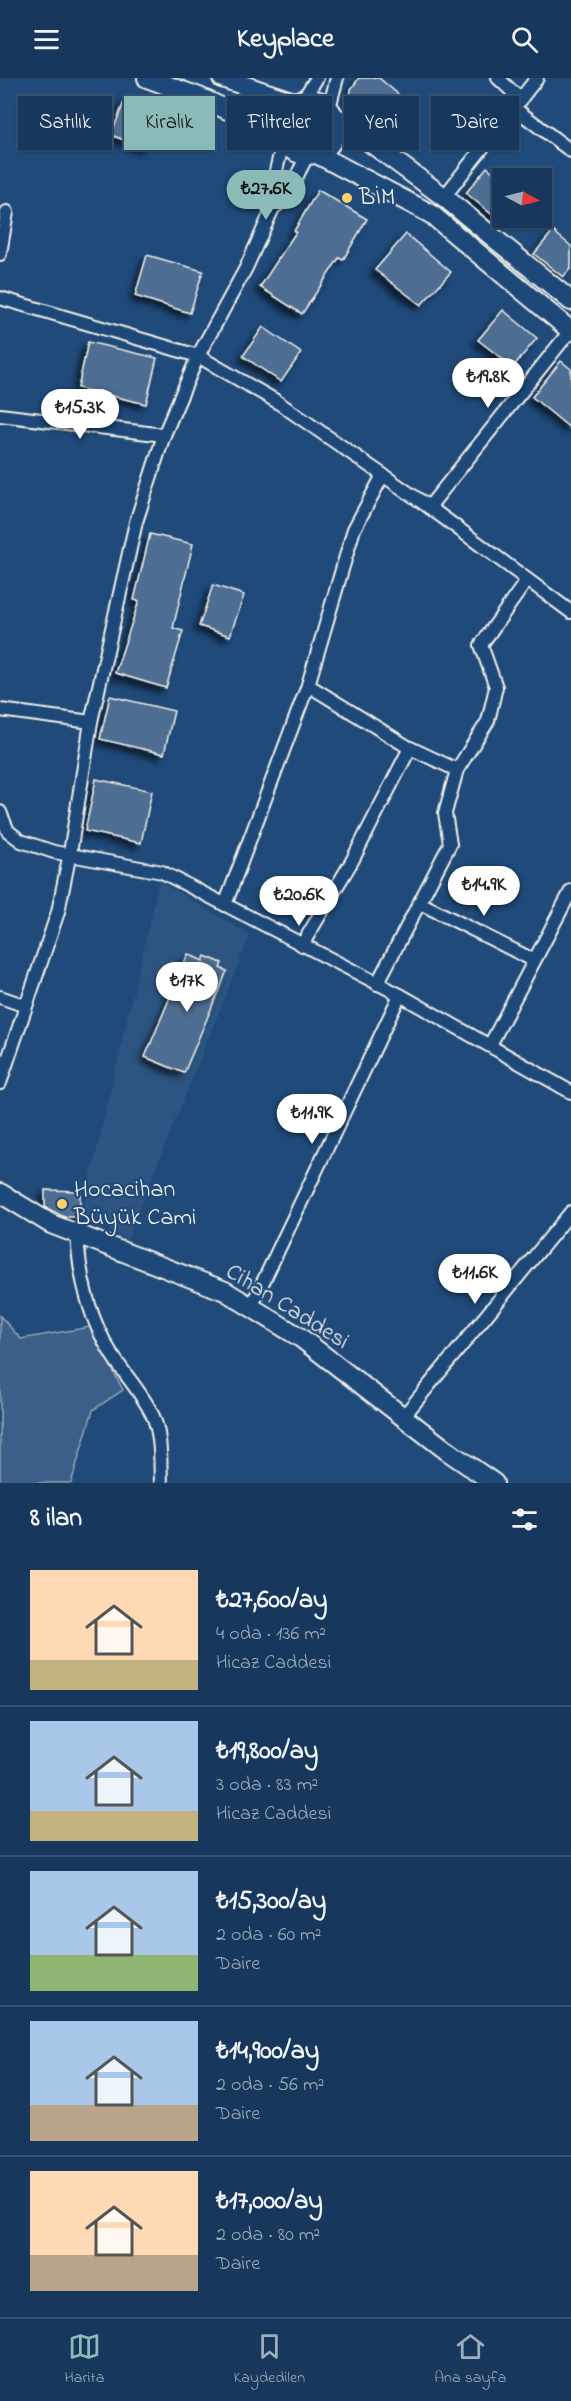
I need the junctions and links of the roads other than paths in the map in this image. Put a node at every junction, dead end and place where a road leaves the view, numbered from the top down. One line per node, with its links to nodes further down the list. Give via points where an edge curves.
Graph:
1 (147, 78): 13 (main road)
2 (222, 78): 7 (main road)
3 (318, 78): 8 (street)
4 (337, 78): 12 (street)
5 (498, 78): 9 (street)
6 (537, 78): 10 (street)
7 (285, 96)
8 (302, 96)
9 (512, 96)
10 (519, 103)
11 (519, 105): 21 (street)
12 (332, 106)
13 (227, 111)
14 (332, 113): 23 (main road)
15 (332, 118): 16 (main road)
16 (332, 139)
17 (279, 150): 24 (street, via 270,194)
18 (294, 150): 22 (main road)
19 (325, 150): 22 (main road)
20 (481, 150): 23 (street)
21 (571, 152)
22 (312, 155): 24 (street, via 285,200); 29 (main road, via 431,214)
23 (444, 196): 28 (main road)
24 (273, 208): 30 (street, via 246,268)
25 (7, 212): 26 (street)
26 (0, 254)
27 (0, 298): 30 (street)
28 (571, 301)
29 (571, 331): 34 (street)
30 (198, 356): 32 (street); 33 (street, via 276,401)
31 (0, 415): 32 (street)
32 (164, 435): 39 (street, via 136,522)
33 (383, 475): 34 (street); 37 (street, via 354,529)
34 (429, 507): 35 (street)
35 (527, 580): 36 (street); 41 (street, via 481,645 496,687 488,721)
36 (571, 612)
37 (308, 685): 40 (street); 46 (street)
38 (0, 710): 39 (street)
39 (91, 722): 43 (street)
40 (410, 748): 41 (street); 47 (street, via 352,861)
41 (457, 770): 45 (street, via 445,813 450,844)
42 (0, 812): 43 (street, via 8,831 21,841)
43 (70, 853): 46 (street, via 162,872); 52 (street, via 58,912)
44 (571, 891): 48 (street)
45 (420, 903): 48 (street); 49 (street)
46 (225, 905): 47 (street)
47 (302, 945): 49 (street)
48 (533, 960): 53 (street)
49 (377, 984): 50 (street)
50 (400, 995): 53 (street); 59 (street)
51 (0, 997): 52 (street)
52 (26, 1006): 54 (street)
53 (490, 1045): 55 (street)
54 (0, 1083)
55 (571, 1092)
56 (0, 1193): 58 (main road, Cihan Caddesi, via 51,1224)
57 (571, 1212): 60 (street)
58 (76, 1234): 59 (main road, Cihan Caddesi, via 225,1291); 61 (street, via 78,1270 109,1351 152,1414 159,1440)
59 (251, 1307): 60 (main road, Cihan Caddesi, via 301,1338)
60 (403, 1417): 62 (main road, Cihan Caddesi)
61 (161, 1483)
62 (494, 1483)

